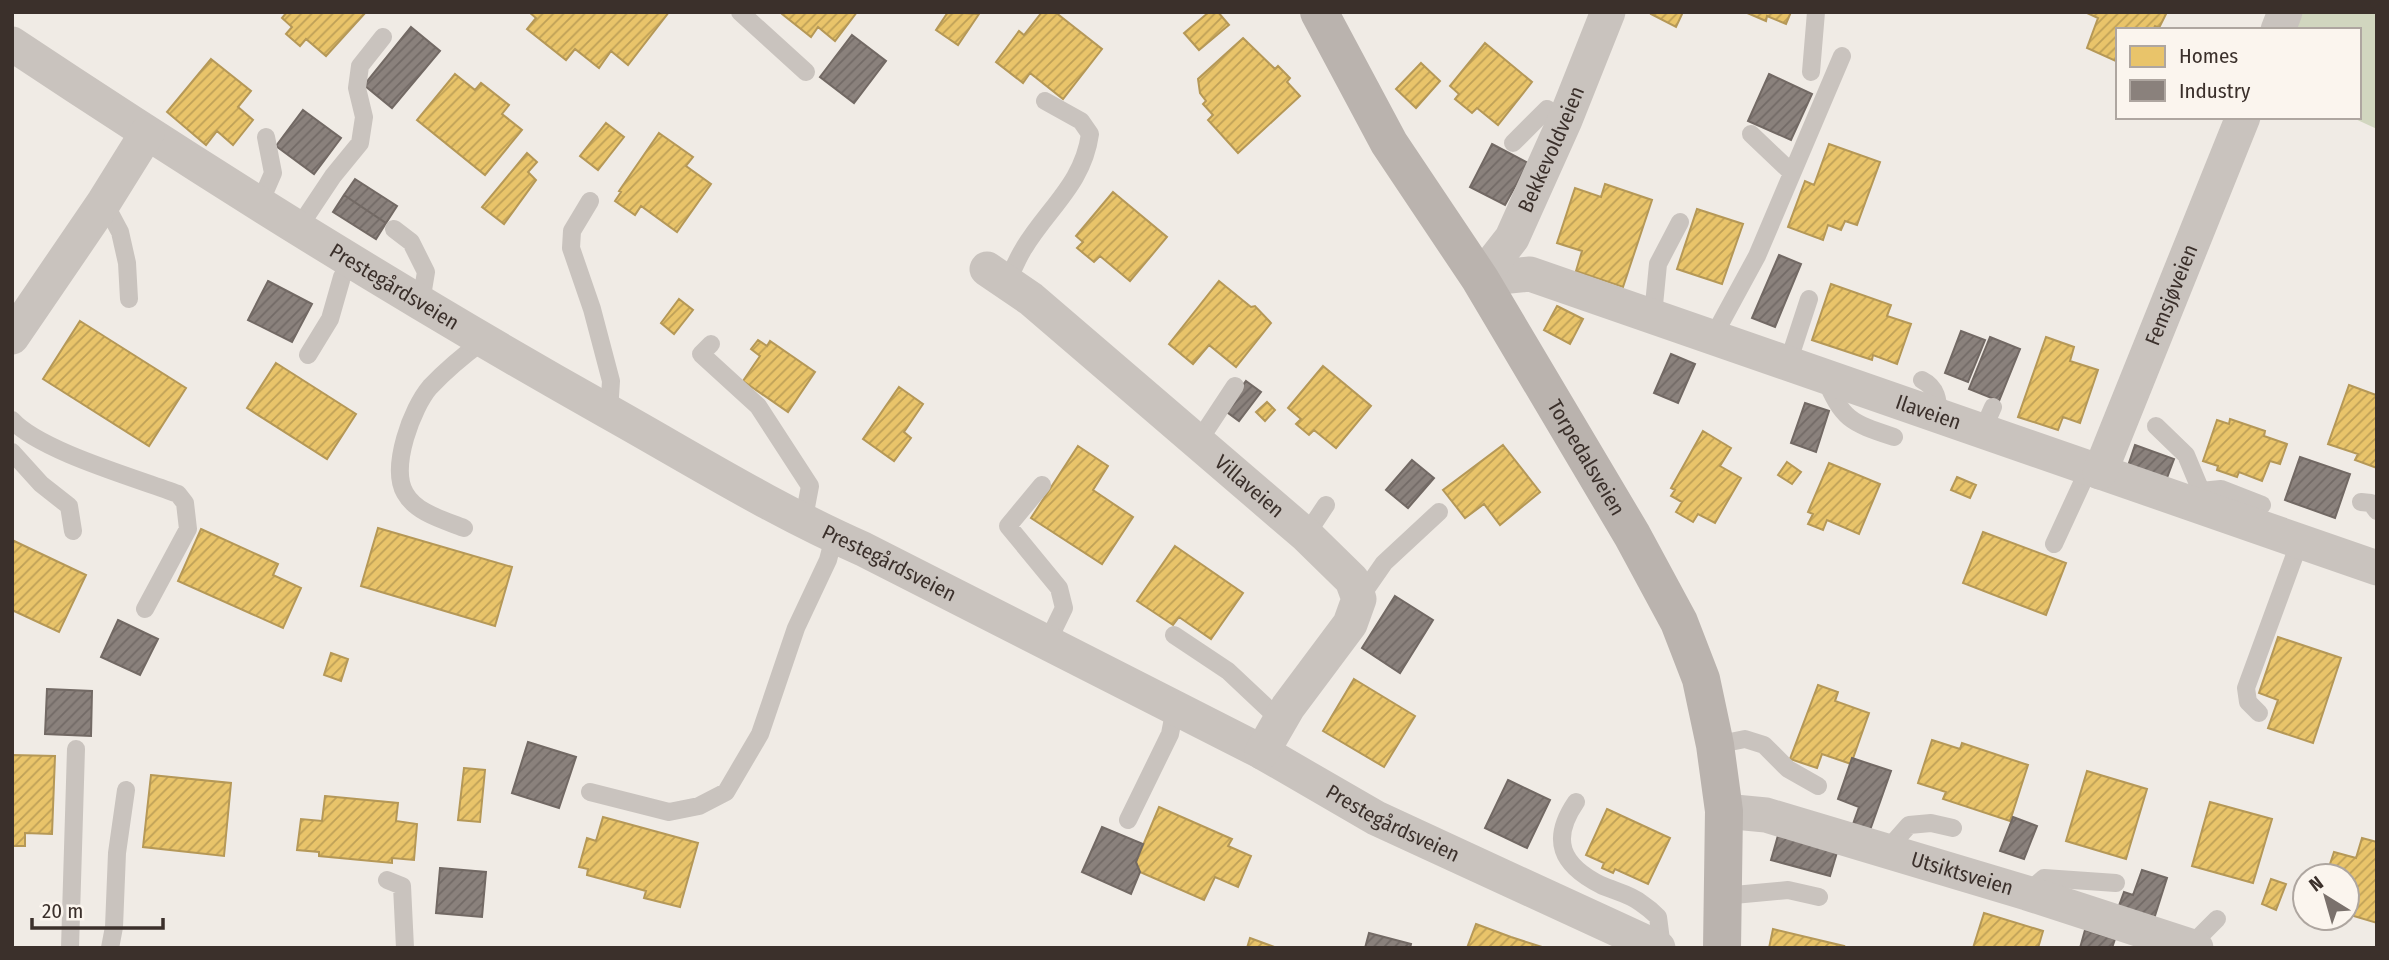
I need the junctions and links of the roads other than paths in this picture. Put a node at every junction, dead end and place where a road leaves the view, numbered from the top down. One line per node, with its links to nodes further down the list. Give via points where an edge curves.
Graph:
1 (740, 12): 9 (lane)
2 (1319, 12): 28 (main road, Torpedalsveien, via 1389,143)
3 (1608, 12): 14 (street, Bekkevoldveien)
4 (1816, 12): 10 (lane)
5 (383, 37): 24 (lane, via 360,66 357,88 364,117 360,143)
6 (12, 44): 15 (street, Prestegårdsveien)
7 (1842, 56): 11 (lane)
8 (1794, 62): 10 (lane)
9 (806, 72)
10 (1811, 72): 11 (lane)
11 (1831, 82): 19 (lane)
12 (1045, 101): 27 (lane, via 1081,121 1090,134 1087,155 1024,248)
13 (2242, 119): 49 (street, Femsjøveien)
14 (1565, 120): 18 (lane, via 1546,109); 28 (street, Bekkevoldveien, via 1512,237)
15 (147, 134): 21 (street); 22 (street, Prestegårdsveien)
16 (1751, 134): 19 (lane)
17 (266, 137): 22 (lane, via 273,173)
18 (1513, 143)
19 (1792, 173): 34 (lane, via 1757,256)
20 (590, 201): 42 (lane, via 572,231 572,248 611,381)
21 (104, 202): 29 (lane, via 120,232); 33 (street)
22 (260, 203): 24 (street, Prestegårdsveien)
23 (1680, 222): 32 (lane, via 1658,264)
24 (299, 227): 26 (street, Prestegårdsveien)
25 (394, 229): 31 (lane, via 411,242 426,272)
26 (354, 261): 31 (street, Prestegårdsveien); 37 (lane, via 342,277 331,319)
27 (997, 276): 47 (street, Villaveien, via 1031,299)
28 (1480, 279): 32 (street, Ilaveien, via 1530,274); 69 (main road, Torpedalsveien, via 1663,590 1700,679)
29 (129, 299)
30 (1809, 299): 38 (lane)
31 (421, 302): 35 (street, Prestegårdsveien)
32 (1653, 315): 34 (street, Ilaveien)
33 (12, 337)
34 (1713, 337): 38 (street, Ilaveien)
35 (483, 341): 42 (street, Prestegårdsveien); 55 (lane, via 428,389 408,428 399,471 405,493 423,511)
36 (711, 344): 56 (lane, via 701,354 758,406 810,486)
37 (307, 355)
38 (1788, 363): 39 (street, Ilaveien)
39 (1824, 376): 43 (street, Ilaveien); 46 (lane, via 1836,405 1856,424)
40 (1922, 380): 43 (lane, via 1937,397)
41 (1235, 386): 47 (lane)
42 (608, 412): 56 (street, Prestegårdsveien)
43 (1939, 417): 49 (street, Ilaveien, via 1988,419)
44 (12, 420): 63 (lane, via 22,431 57,449 178,494 185,503 188,529)
45 (2156, 426): 51 (lane, via 2186,455)
46 (1894, 437)
47 (1198, 442): 58 (street, Villaveien)
48 (12, 452): 57 (lane, via 69,506)
49 (2094, 470): 51 (street, Ilaveien); 60 (lane)
50 (1042, 485): 65 (lane, via 1008,526 1059,588 1064,608)
51 (2196, 498): 53 (lane, via 2221,489); 59 (street, Ilaveien)
52 (1326, 505): 58 (lane)
53 (2262, 505)
54 (1439, 512): 62 (lane, via 1384,563)
55 (464, 528)
56 (819, 530): 65 (street, Prestegårdsveien); 74 (lane, via 828,560 796,628 760,734 726,792 699,806 669,812)
57 (73, 531)
58 (1306, 535): 62 (street, Villaveien, via 1352,580)
59 (2300, 541): 61 (street, Ilaveien); 67 (lane, via 2246,688 2248,702)
60 (2054, 544)
61 (2377, 568)
62 (1359, 599): 68 (street, via 1350,624)
63 (145, 609)
64 (1174, 635): 68 (lane, via 1228,671)
65 (1047, 643): 66 (street, Prestegårdsveien)
66 (1175, 708): 71 (street, Prestegårdsveien); 77 (lane, via 1170,733)
67 (2259, 713)
68 (1280, 720): 71 (street)
69 (1715, 745): 72 (lane, via 1745,739 1764,745 1788,769); 76 (main road, Torpedalsveien)
70 (76, 749): 87 (lane)
71 (1262, 752): 90 (street, Prestegårdsveien, via 1376,818)
72 (1818, 786)
73 (126, 790): 88 (lane)
74 (590, 792)
75 (1576, 802): 90 (lane, via 1566,817 1561,843 1572,866 1599,884 1640,901 1658,917)
76 (1724, 811): 79 (street, Utsiktsveien, via 1766,815); 83 (main road, Torpedalsveien)
77 (1128, 820)
78 (1954, 828): 79 (lane, via 1909,825)
79 (1886, 851): 82 (street, Utsiktsveien)
80 (387, 880): 89 (lane, via 402,886)
81 (2116, 883): 82 (lane, via 2044,878)
82 (2027, 893): 86 (street, Utsiktsveien)
83 (1723, 896): 84 (lane, via 1788,890); 91 (main road, Torpedalsveien)
84 (1819, 897)
85 (2217, 919): 86 (lane)
86 (2193, 947)
87 (70, 948)
88 (110, 948)
89 (405, 948)
90 (1660, 948)
91 (1722, 948)

